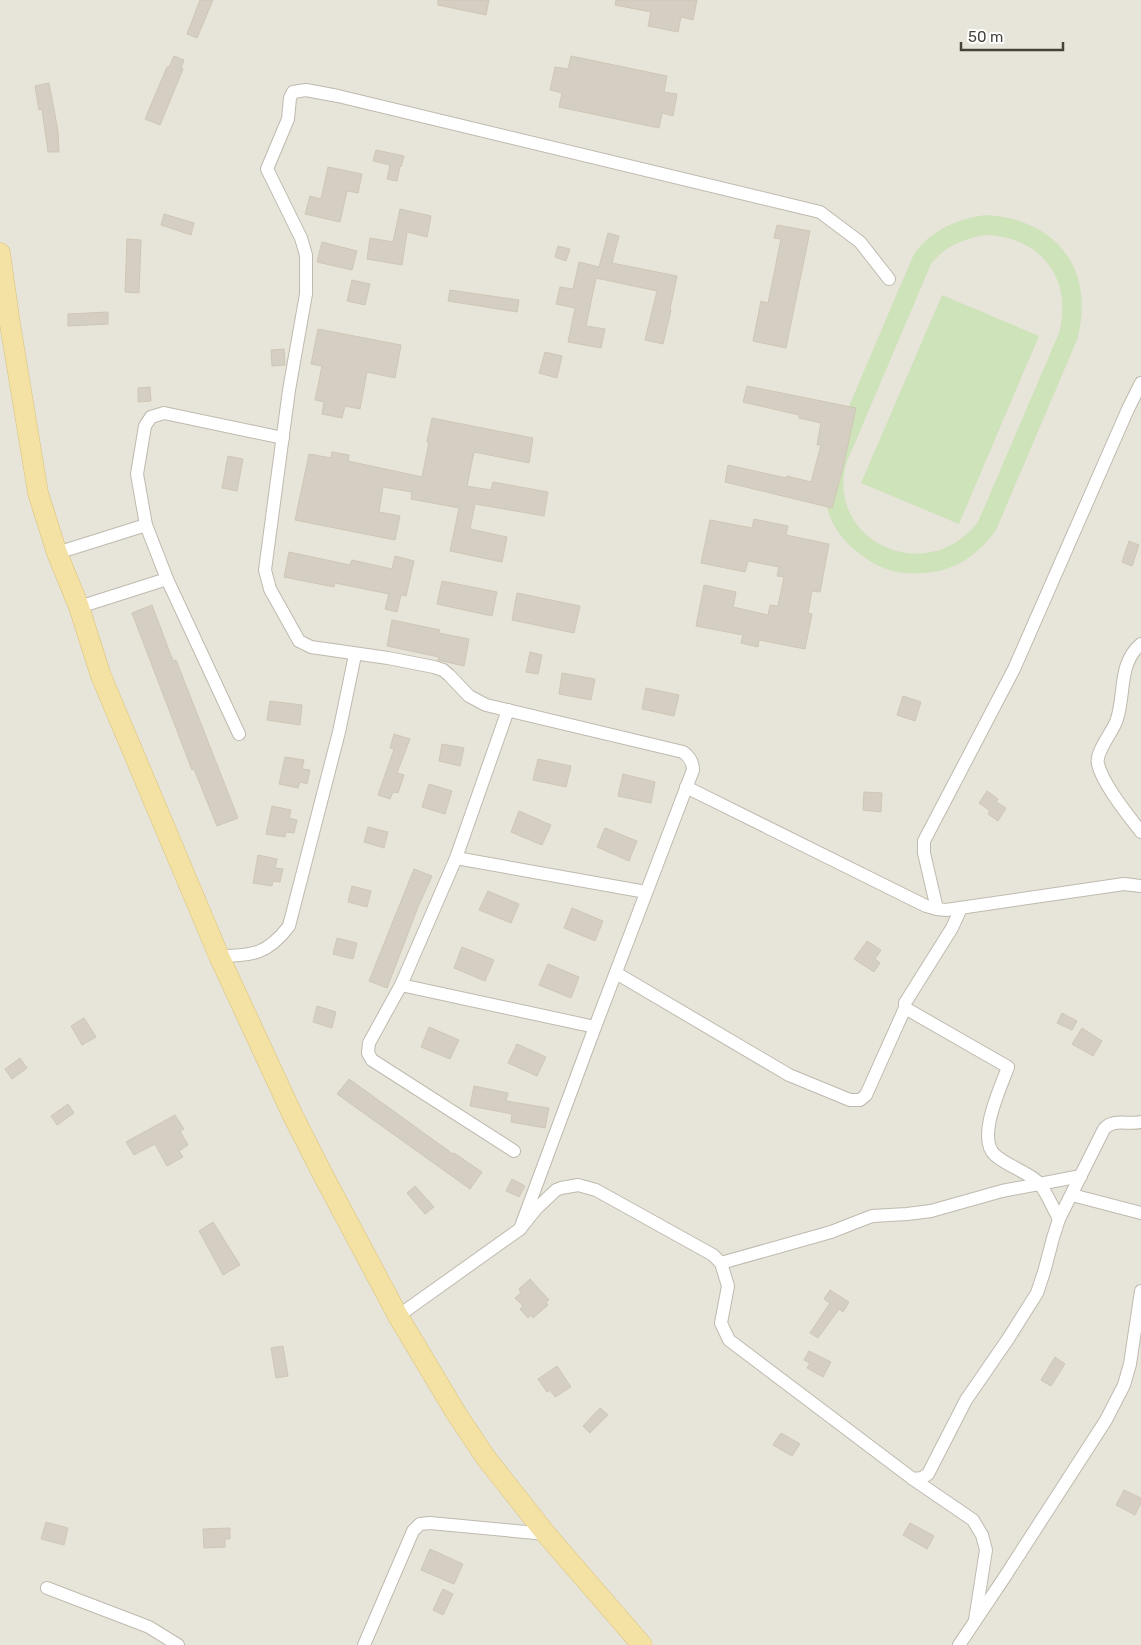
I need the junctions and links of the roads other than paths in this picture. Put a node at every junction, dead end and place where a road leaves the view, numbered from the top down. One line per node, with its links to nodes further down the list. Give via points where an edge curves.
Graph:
1 (0, 254): 6 (main road, via 38,493)
2 (889, 279): 4 (street, via 860,242 820,212 338,96 306,90 293,92 288,120 267,169 306,255 306,294)
3 (1141, 383): 19 (street, via 1014,669 924,841)
4 (283, 438): 5 (street, via 164,413 151,417 146,426 137,474); 10 (street, via 265,570 270,589 299,641 311,647)
5 (146, 525): 6 (street); 7 (street)
6 (57, 553): 8 (main road)
7 (167, 579): 8 (street); 12 (street)
8 (79, 607): 20 (main road, via 104,684)
9 (1141, 644): 14 (street, via 1128,659 1120,709 1097,758 1103,776)
10 (355, 654): 11 (street, via 443,670 477,701); 20 (street, via 339,732 289,926 278,941 261,951)
11 (508, 710): 13 (street, via 683,752 693,766); 15 (street)
12 (239, 734)
13 (686, 787): 17 (street); 19 (street)
14 (1141, 832)
15 (456, 858): 17 (street); 22 (street)
16 (1141, 886): 18 (street, via 1124,884)
17 (646, 892): 21 (street)
18 (961, 908): 19 (street); 23 (street)
19 (937, 909)
20 (219, 956): 35 (main road, via 293,1116)
21 (616, 972): 23 (street, via 789,1075 850,1100 860,1100 866,1095); 24 (street)
22 (401, 985): 24 (street); 26 (street, via 369,1043 368,1053 372,1060)
23 (905, 1008): 28 (street, via 1008,1067 993,1108 988,1143 995,1155)
24 (595, 1027): 32 (street)
25 (1141, 1122): 27 (street, via 1108,1124)
26 (514, 1151)
27 (1081, 1176): 28 (street); 29 (street)
28 (1038, 1183): 31 (street); 33 (street, via 931,1211 872,1216 831,1232)
29 (1072, 1196): 30 (street); 31 (street)
30 (1141, 1213)
31 (1060, 1219): 36 (street, via 1037,1292 966,1400 928,1474)
32 (520, 1229): 33 (street, via 556,1190 578,1185 596,1190 713,1255); 35 (street)
33 (721, 1263): 36 (street, via 728,1286 721,1323 729,1340)
34 (1141, 1291): 39 (street, via 1124,1385 1106,1420)
35 (398, 1316): 37 (main road, via 469,1434)
36 (913, 1479): 39 (street, via 972,1520 982,1536 986,1550)
37 (546, 1534): 41 (street, via 420,1524 413,1531); 42 (main road)
38 (47, 1588): 40 (street, via 149,1627)
39 (975, 1620): 43 (street)
40 (178, 1645)
41 (364, 1645)
42 (642, 1645)
43 (959, 1645)

